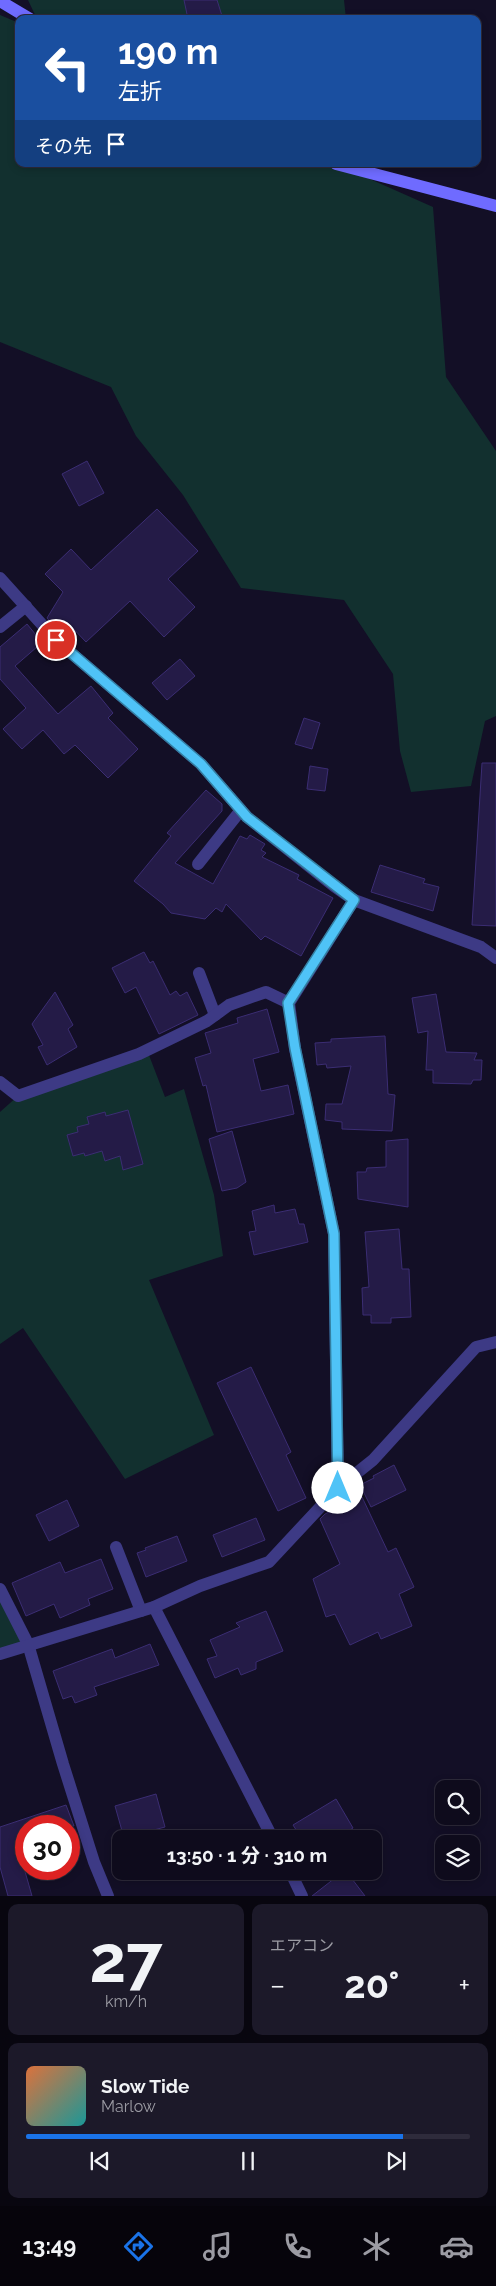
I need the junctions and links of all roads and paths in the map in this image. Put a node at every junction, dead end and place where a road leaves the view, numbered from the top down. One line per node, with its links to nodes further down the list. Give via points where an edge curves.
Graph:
1 (0, 1): 2 (main road)
2 (23, 15)
3 (347, 167): 4 (main road)
4 (496, 206)
5 (0, 578): 6 (street)
6 (26, 606): 7 (street); 8 (street, via 56,640 201,764)
7 (0, 627)
8 (241, 810): 9 (street); 10 (street)
9 (198, 864)
10 (354, 900): 11 (street, via 481,947); 13 (street)
11 (496, 958)
12 (199, 973): 14 (street)
13 (288, 1003): 14 (street, via 266,992 229,1005); 17 (street, via 334,1234)
14 (215, 1015): 15 (street, via 139,1054 18,1096)
15 (0, 1082)
16 (496, 1342): 17 (street, via 476,1346 373,1460)
17 (338, 1488): 20 (street, via 269,1562 200,1586)
18 (116, 1547): 21 (street)
19 (0, 1589): 22 (street)
20 (154, 1607): 21 (street); 24 (street)
21 (141, 1611): 22 (street)
22 (28, 1644): 23 (street); 26 (street, via 94,1862)
23 (0, 1654)
24 (268, 1830)
25 (294, 1880): 27 (street)
26 (108, 1896)
27 (302, 1896)

